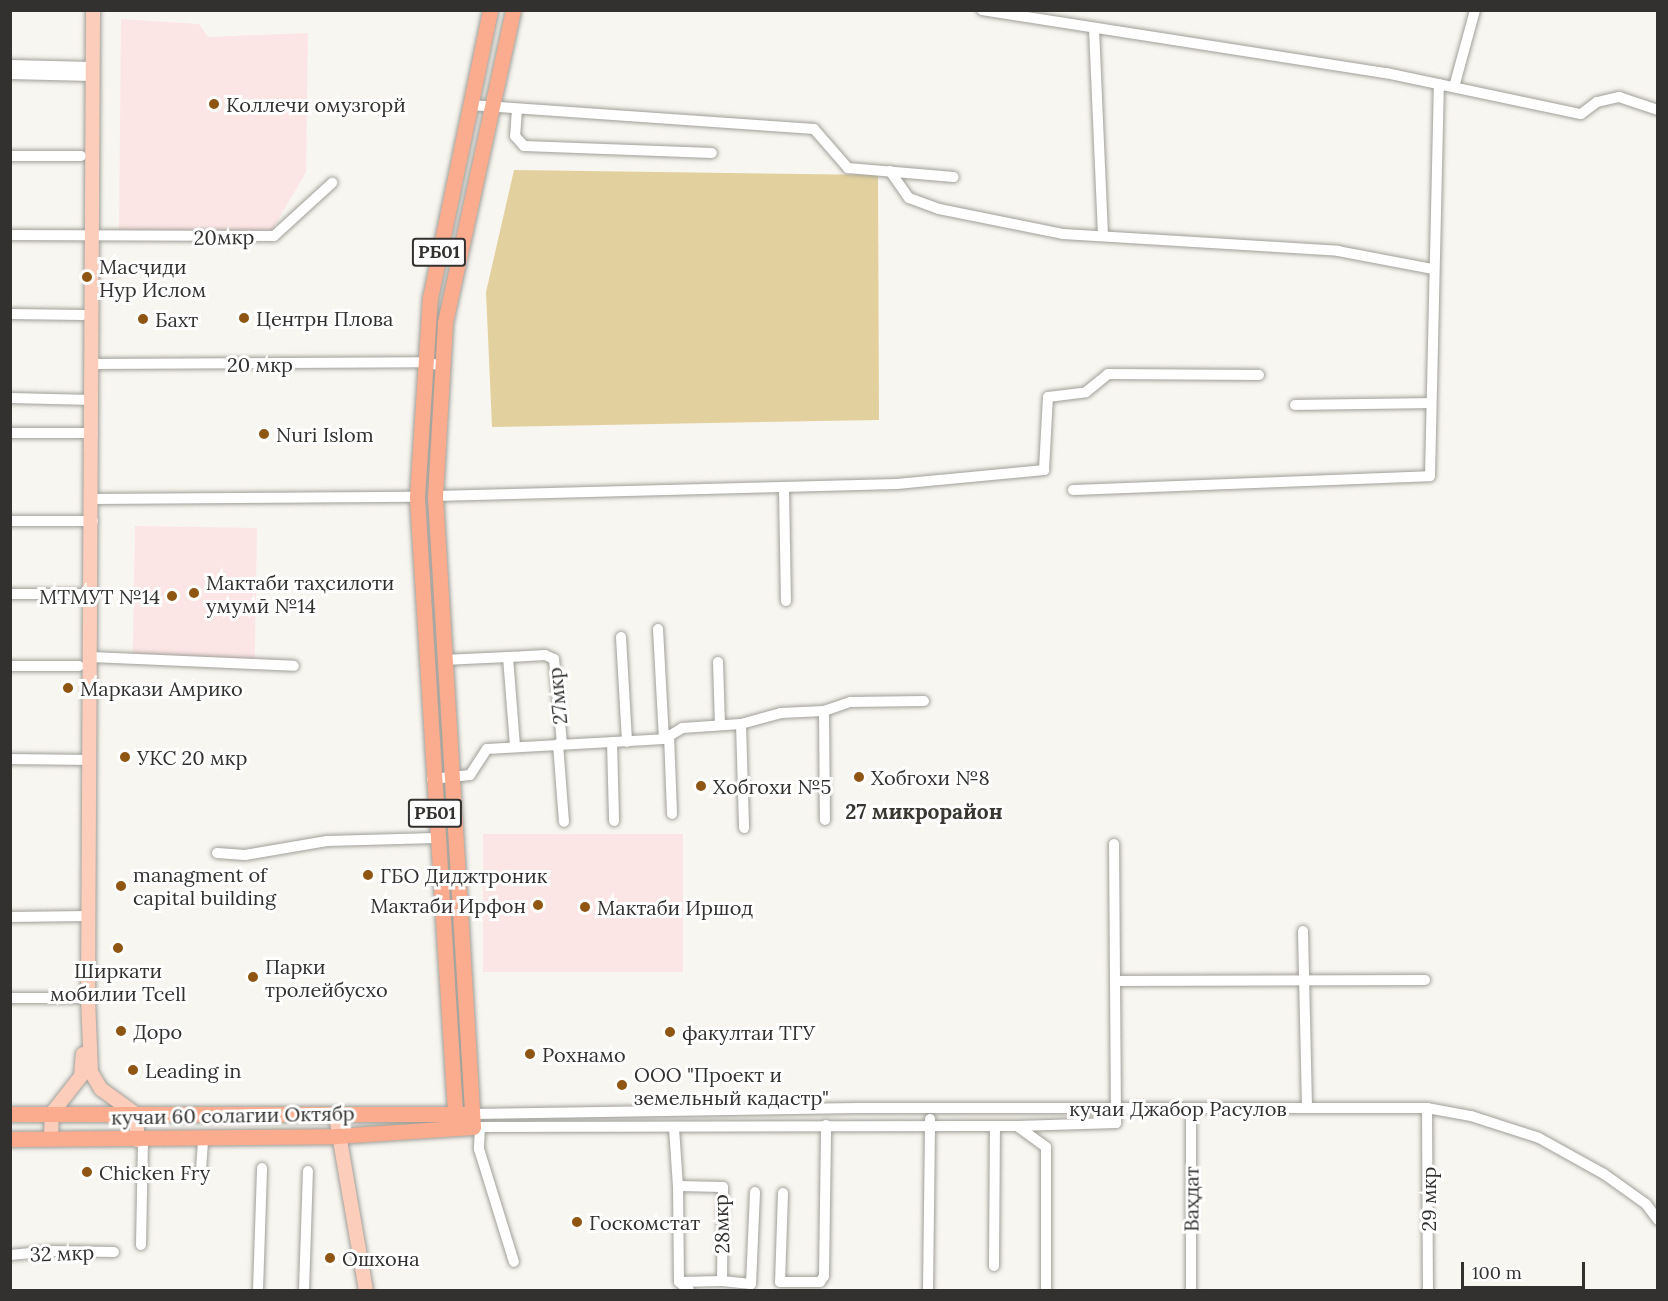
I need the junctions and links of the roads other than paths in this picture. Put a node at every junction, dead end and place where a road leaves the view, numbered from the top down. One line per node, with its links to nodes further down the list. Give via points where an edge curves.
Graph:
1 (93, 10): 9 (main road)
2 (490, 10): 13 (highway, РБ01)
3 (513, 10): 14 (highway, РБ01)
4 (982, 10): 6 (street)
5 (1475, 10): 12 (street)
6 (1007, 13): 7 (street)
7 (1094, 29): 11 (street); 24 (street)
8 (10, 65): 9 (street)
9 (92, 71): 10 (street); 25 (main road)
10 (10, 74)
11 (1439, 84): 12 (street); 26 (street)
12 (1454, 87): 16 (street, via 1581,114 1597,102 1619,97)
13 (470, 105): 14 (street); 29 (highway, РБ01, via 430,298)
14 (490, 107): 15 (street); 31 (highway, РБ01, via 447,312)
15 (517, 109): 17 (street, via 514,135 524,146); 20 (street, via 814,129 848,168)
16 (1658, 110)
17 (712, 153)
18 (10, 156): 19 (street)
19 (81, 156)
20 (890, 171): 21 (street); 24 (street, via 909,198 939,208 1063,234)
21 (954, 177)
22 (332, 183): 25 (street, 20мкр, via 274,236)
23 (10, 235): 25 (street, 20мкр)
24 (1103, 235): 26 (street, via 1338,251)
25 (89, 236): 30 (main road)
26 (1432, 268): 35 (street)
27 (10, 315): 28 (street)
28 (83, 315)
29 (425, 362): 30 (street, 20 мкр); 31 (street, 20 мкр); 42 (highway, РБ01)
30 (94, 364): 34 (main road)
31 (443, 366): 41 (highway, РБ01)
32 (1259, 375): 39 (street, via 1108,374 1086,392 1048,397 1044,470 897,484)
33 (10, 398): 34 (street)
34 (93, 400): 38 (main road)
35 (1431, 403): 36 (street); 40 (street, via 1430,476)
36 (1295, 405)
37 (10, 433): 38 (street)
38 (93, 433): 43 (main road)
39 (784, 489): 41 (street); 48 (street)
40 (1073, 489)
41 (435, 496): 53 (highway, РБ01)
42 (417, 497): 43 (street); 69 (highway, РБ01)
43 (93, 499): 45 (main road)
44 (10, 521): 45 (street)
45 (93, 521): 47 (main road)
46 (10, 594): 47 (street)
47 (92, 594): 51 (main road)
48 (786, 601)
49 (658, 629): 62 (street)
50 (621, 637): 64 (street)
51 (94, 657): 57 (street); 68 (main road)
52 (508, 657): 53 (street, 27мкр); 65 (street, 27мкр, via 545,655 554,659); 66 (street)
53 (442, 660): 70 (highway, РБ01)
54 (718, 662): 60 (street)
55 (10, 666): 56 (street)
56 (79, 666)
57 (294, 666)
58 (924, 701): 59 (street, 27мкр, via 850,702)
59 (824, 711): 61 (street, 27мкр, via 781,713); 72 (street)
60 (720, 724): 61 (street, 27мкр); 62 (street, 27мкр, via 682,728)
61 (741, 724): 75 (street)
62 (666, 737): 64 (street, 27мкр); 71 (street)
63 (612, 742): 64 (street, 27мкр); 65 (street, 27мкр); 73 (street)
64 (627, 742)
65 (560, 744): 66 (street, 27мкр); 74 (street, 27мкр)
66 (515, 745): 70 (street, 27мкр, via 487,749 470,775)
67 (10, 759): 68 (street)
68 (90, 760): 79 (main road)
69 (432, 778): 70 (street); 76 (highway, РБ01)
70 (452, 778): 99 (highway, РБ01)
71 (672, 814)
72 (825, 820)
73 (614, 821)
74 (564, 822)
75 (744, 828)
76 (436, 838): 78 (street, via 327,841 245,855); 98 (highway, РБ01)
77 (1114, 844): 82 (street)
78 (217, 853)
79 (88, 916): 80 (street); 86 (main road)
80 (10, 917)
81 (1303, 931): 83 (street)
82 (1115, 981): 83 (street); 91 (street)
83 (1303, 981): 84 (street); 87 (street)
84 (1425, 981)
85 (10, 998): 86 (street)
86 (88, 998): 94 (main road, via 81,1076); 96 (main road, via 91,1072 101,1089)
87 (1307, 1107): 88 (street, кучаи Джабор Расулов); 89 (street, кучаи Джабор Расулов)
88 (1191, 1108): 91 (street, кучаи Джабор Расулов); 134 (street, Ваҳдат)
89 (1427, 1108): 118 (street, кучаи Джабор Расулов, via 1471,1116 1539,1138 1604,1174 1646,1204); 135 (street, 29 мкр)
90 (930, 1109): 91 (street, кучаи Джабор Расулов); 93 (street, кучаи Джабор Расулов); 101 (street)
91 (1118, 1109): 103 (street, via 1116,1123)
92 (568, 1112): 93 (street, кучаи Джабор Расулов); 99 (street, кучаи Джабор Расулов); 104 (street)
93 (619, 1112): 105 (street)
94 (52, 1113): 95 (highway); 96 (highway); 108 (main road)
95 (10, 1114)
96 (137, 1115): 97 (highway); 111 (main road)
97 (336, 1117): 98 (highway); 107 (main road)
98 (455, 1121): 99 (highway); 107 (highway, кучаи 60 солагии Октябр)
99 (476, 1123): 104 (street); 122 (street, via 479,1149)
100 (826, 1125): 101 (street); 106 (street); 126 (street, via 824,1276 820,1282)
101 (930, 1125): 102 (street); 132 (street)
102 (995, 1126): 103 (street); 123 (street)
103 (1017, 1126): 133 (street, via 1046,1147)
104 (568, 1128): 105 (street)
105 (618, 1128): 106 (street)
106 (674, 1128): 115 (street)
107 (336, 1136): 110 (highway, кучаи 60 солагии Октябр); 130 (main road)
108 (51, 1138): 109 (highway, кучаи 60 солагии Октябр); 111 (highway, кучаи 60 солагии Октябр)
109 (10, 1139)
110 (203, 1139): 111 (highway, кучаи 60 солагии Октябр); 113 (street)
111 (141, 1144): 119 (street)
112 (262, 1168): 128 (street)
113 (201, 1170)
114 (308, 1171): 129 (street)
115 (678, 1186): 124 (street, 28мкр, via 723,1187); 125 (street)
116 (755, 1192): 127 (street, 28мкр, via 751,1284)
117 (783, 1193): 126 (street)
118 (1658, 1220)
119 (141, 1245)
120 (114, 1252): 121 (street, 32 мкр)
121 (10, 1255)
122 (514, 1262)
123 (994, 1266)
124 (722, 1281): 125 (street); 127 (street, 28мкр)
125 (679, 1282): 131 (street)
126 (780, 1286)
127 (746, 1287)
128 (258, 1290)
129 (304, 1290)
130 (366, 1290)
131 (689, 1290)
132 (927, 1290)
133 (1046, 1290)
134 (1191, 1290)
135 (1428, 1290)

